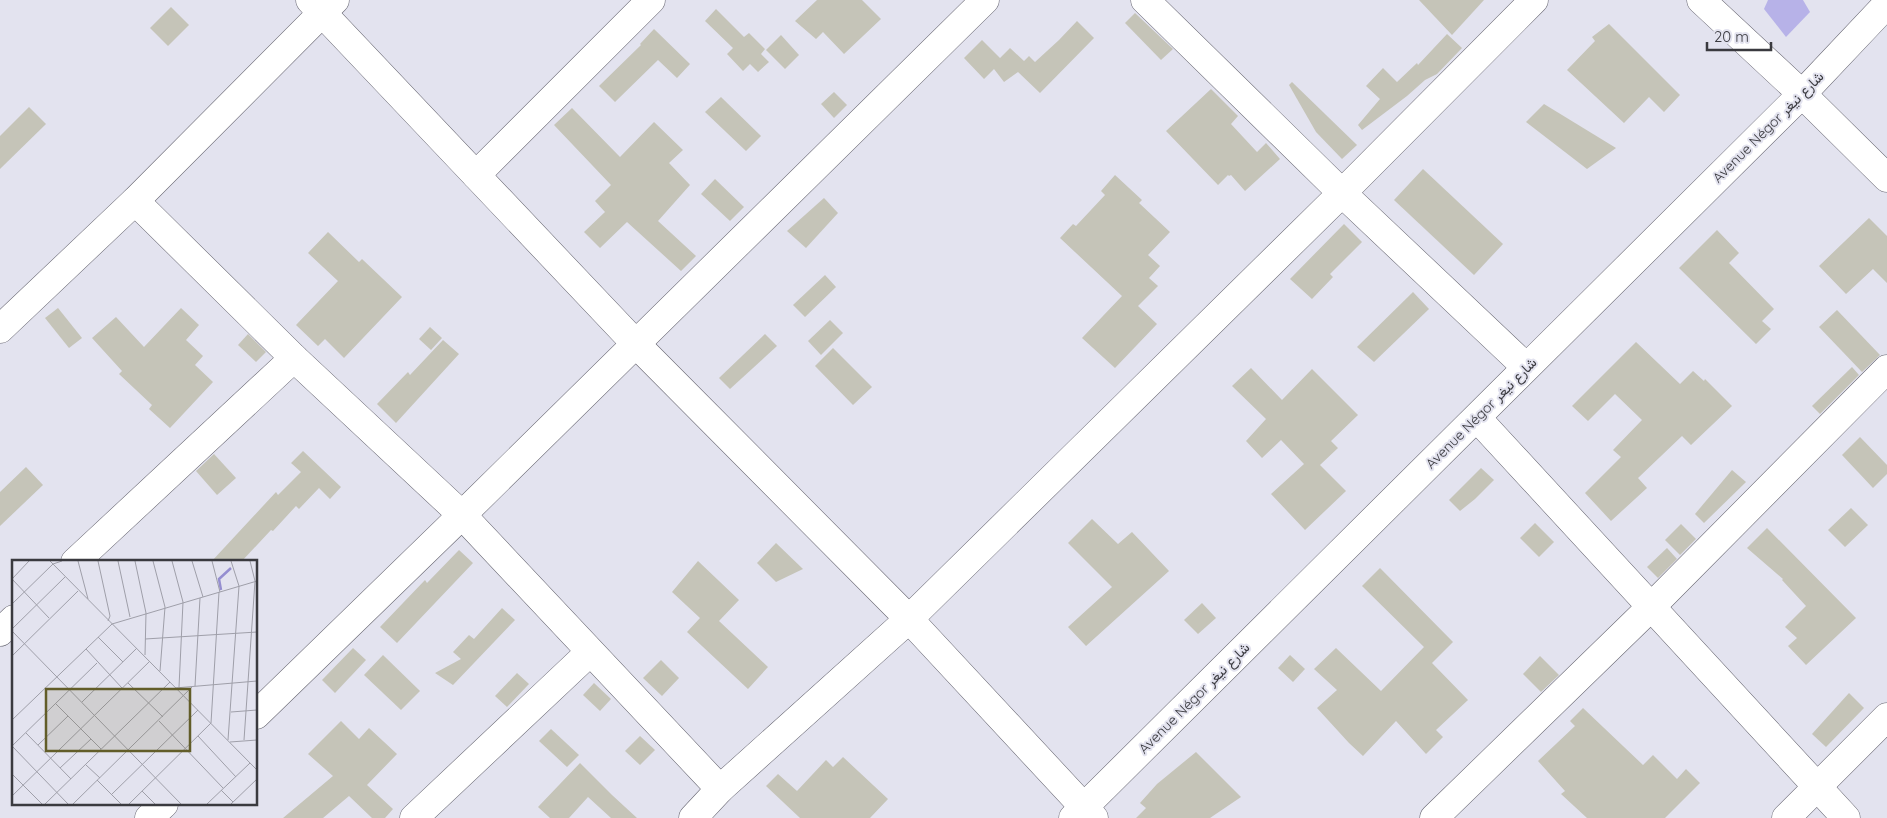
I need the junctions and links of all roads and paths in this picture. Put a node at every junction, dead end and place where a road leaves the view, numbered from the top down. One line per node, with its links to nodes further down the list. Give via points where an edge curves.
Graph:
1 (651, 0): 9 (street)
2 (985, 0): 14 (street)
3 (1145, 0): 11 (street)
4 (1534, 0): 11 (street)
5 (1701, 0): 8 (street)
6 (323, 4): 9 (street); 12 (street)
7 (1887, 4): 8 (street, Avenue Négor شارع نيغر)
8 (1802, 94): 10 (street); 16 (street, Avenue Négor شارع نيغر)
9 (476, 175): 14 (street)
10 (1887, 178)
11 (1342, 193): 16 (street); 22 (street)
12 (134, 201): 13 (street); 15 (street)
13 (0, 329)
14 (636, 344): 19 (street); 22 (street)
15 (294, 358): 19 (street); 20 (street)
16 (1526, 367): 18 (street, Avenue Négor شارع نيغر)
17 (1887, 369): 21 (street)
18 (1477, 418): 21 (street); 31 (street, Avenue Négor شارع نيغر)
19 (462, 515): 25 (street); 26 (street)
20 (77, 560)
21 (1651, 607): 28 (street); 35 (street)
22 (909, 619): 29 (street); 31 (street)
23 (12, 621): 24 (street)
24 (0, 632)
25 (590, 652): 29 (street); 33 (street)
26 (258, 713)
27 (1887, 717): 28 (street)
28 (1817, 788): 36 (street); 37 (street)
29 (720, 789): 34 (street)
30 (162, 806): 32 (street)
31 (1084, 814)
32 (149, 818)
33 (414, 818)
34 (693, 818)
35 (1434, 818)
36 (1786, 818)
37 (1846, 818)

